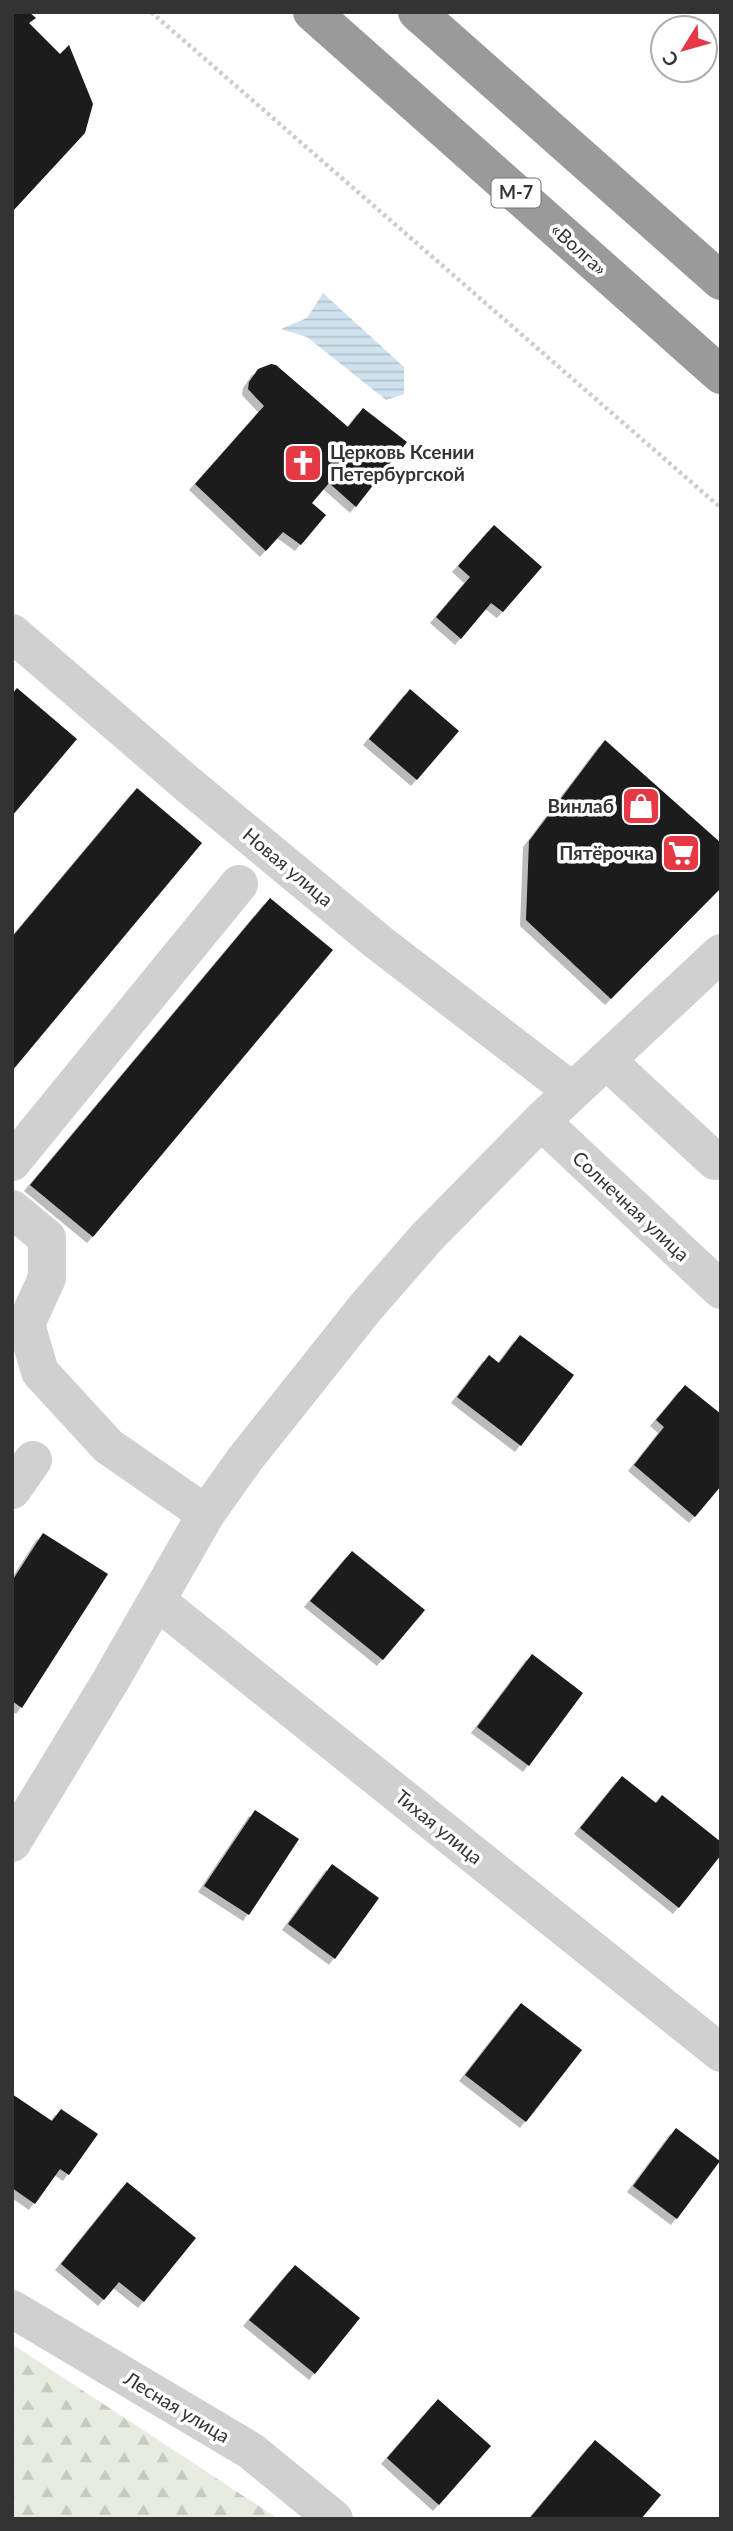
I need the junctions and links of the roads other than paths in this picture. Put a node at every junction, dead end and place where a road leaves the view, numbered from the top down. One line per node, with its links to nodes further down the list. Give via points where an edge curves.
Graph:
1 (312, 12): 4 (highway, «Волга» / М-7)
2 (417, 12): 3 (highway)
3 (721, 281)
4 (721, 375)
5 (12, 633): 9 (street, Новая улица, via 378,942)
6 (239, 884): 12 (street)
7 (721, 953): 8 (street)
8 (606, 1059): 9 (street); 11 (street)
9 (572, 1091): 10 (street)
10 (541, 1121): 14 (street, Солнечная улица); 15 (street, via 427,1237 366,1307)
11 (715, 1161)
12 (12, 1162)
13 (12, 1209): 15 (street, via 47,1238 47,1278 26,1324 40,1373 108,1446)
14 (721, 1290)
15 (206, 1514): 16 (street)
16 (157, 1601): 17 (street); 18 (street, Тихая улица)
17 (12, 1843)
18 (721, 2053)
19 (12, 2309): 20 (street, Лесная улица, via 251,2451)
20 (334, 2519)

